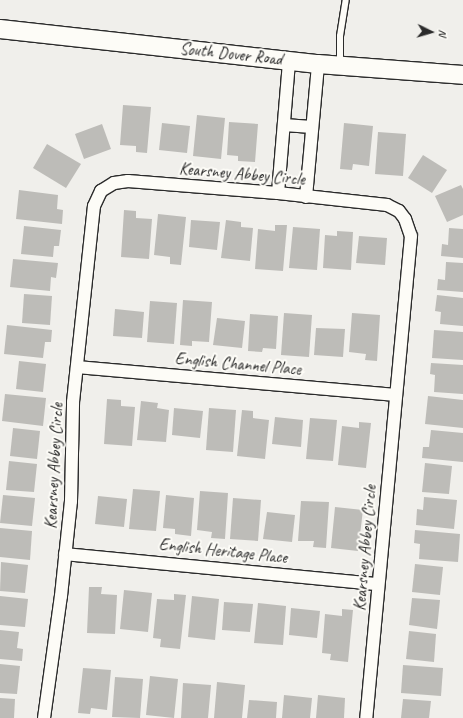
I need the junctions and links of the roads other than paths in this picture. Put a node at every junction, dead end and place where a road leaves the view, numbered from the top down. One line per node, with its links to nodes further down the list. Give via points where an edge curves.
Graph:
1 (346, 0): 5 (lane, via 340,36)
2 (0, 28): 3 (street, South Dover Road)
3 (289, 61): 4 (street, South Dover Road); 7 (street)
4 (318, 64): 5 (street, South Dover Road); 8 (street)
5 (340, 64): 6 (street, South Dover Road)
6 (463, 75)
7 (284, 125): 8 (street); 9 (street)
8 (312, 127): 10 (street)
9 (278, 193): 10 (street, Kearsney Abbey Circle); 11 (street, Kearsney Abbey Circle, via 128,181 114,183 101,191 94,206)
10 (306, 197): 12 (street, Kearsney Abbey Circle, via 387,205 399,211 404,220 411,236)
11 (77, 367): 12 (street, English Channel Place); 13 (street, Kearsney Abbey Circle, via 73,402 71,501)
12 (396, 395): 14 (street, Kearsney Abbey Circle)
13 (65, 554): 14 (street, English Heritage Place); 15 (street, Kearsney Abbey Circle)
14 (378, 584): 16 (street, Kearsney Abbey Circle)
15 (44, 718)
16 (366, 718)

